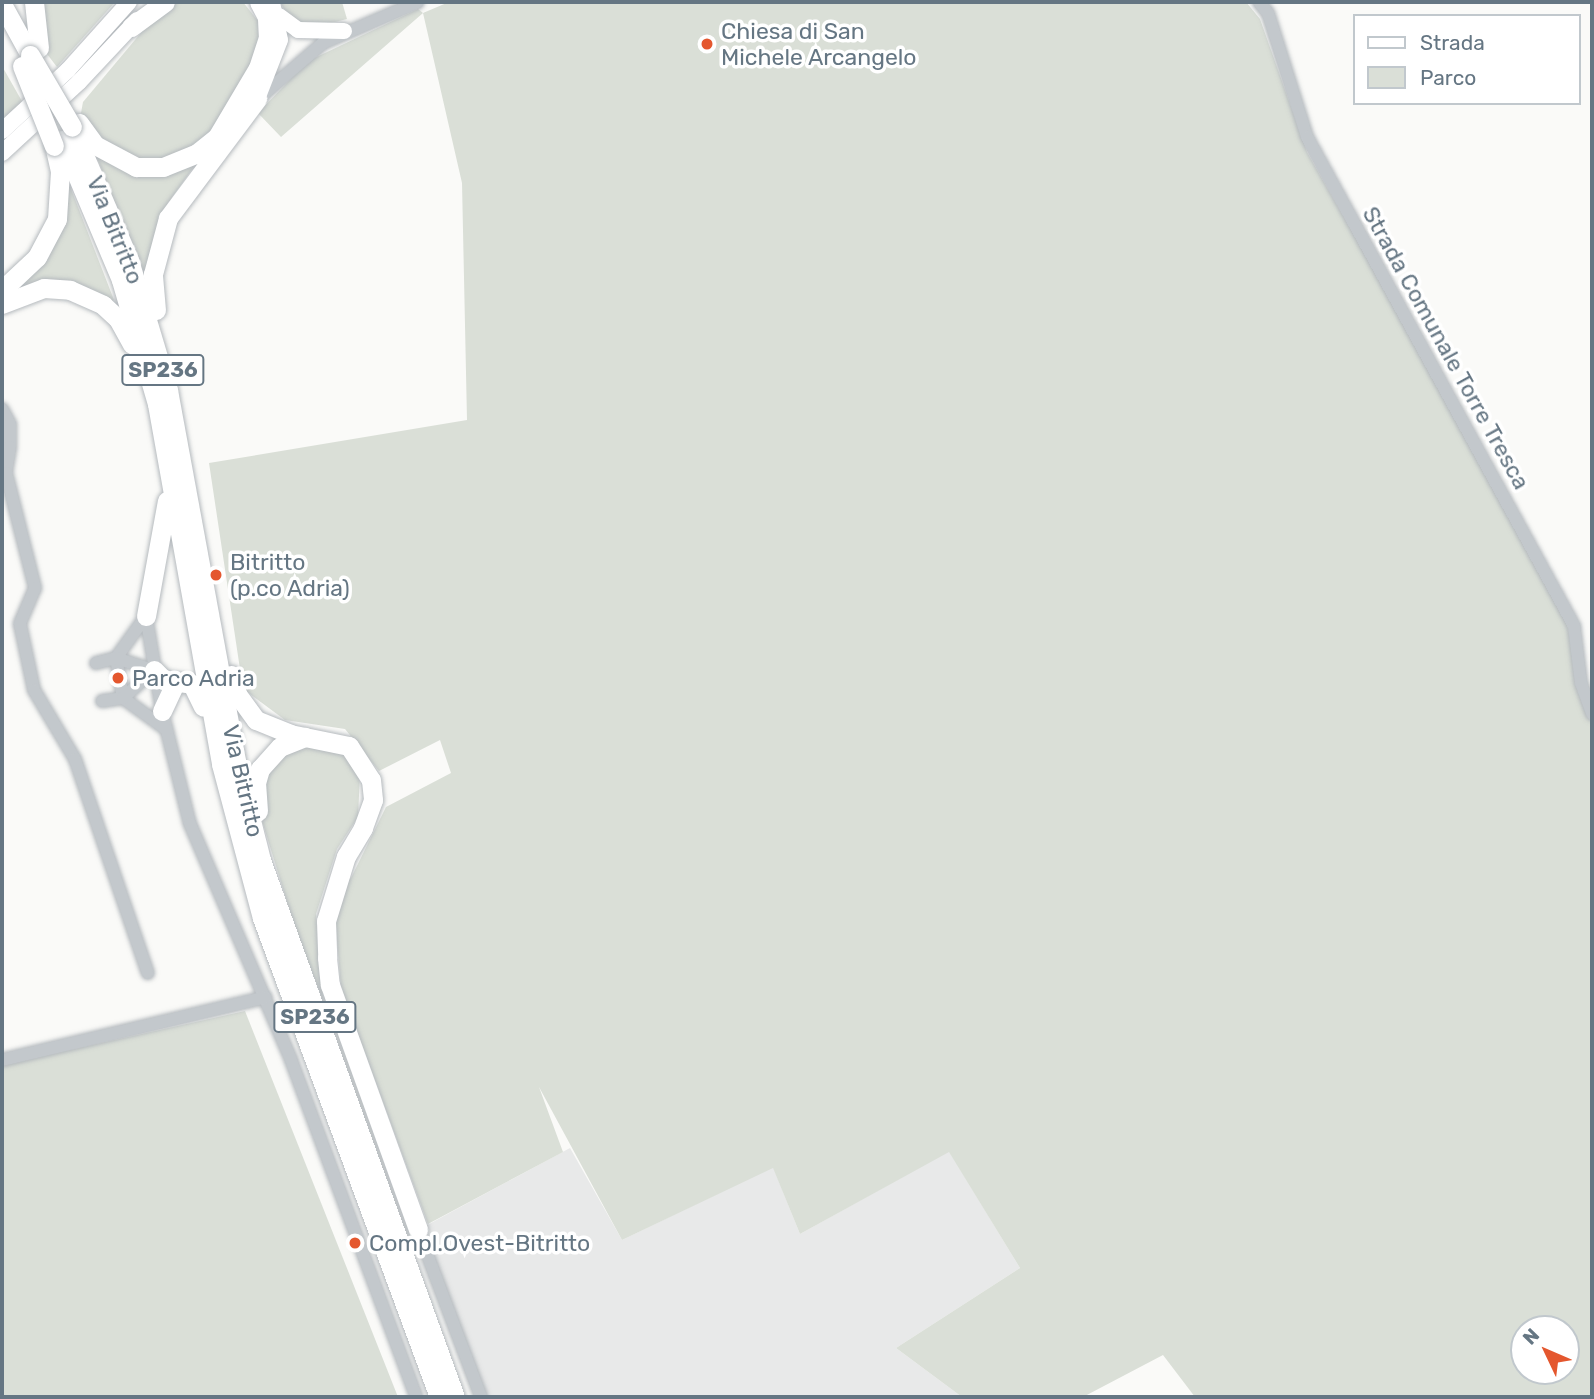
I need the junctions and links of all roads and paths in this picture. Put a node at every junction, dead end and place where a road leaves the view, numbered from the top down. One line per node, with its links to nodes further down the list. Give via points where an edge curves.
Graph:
1 (34, 2): 13 (highway)
2 (129, 2): 16 (main road, via 68,69)
3 (153, 2): 10 (main road)
4 (164, 2): 10 (highway)
5 (259, 2): 15 (highway, via 267,18 268,38 258,68 217,136 196,154 163,167 136,167)
6 (418, 2): 12 (street)
7 (1259, 2): 33 (street, Strada Comunale Torre Tresca, via 1268,13 1307,137 1574,626 1581,683)
8 (2, 4): 13 (highway, Via Bitritto / SP236)
9 (275, 9): 12 (main road, via 298,30); 14 (main road, via 280,40)
10 (131, 27): 17 (main road)
11 (2, 31): 13 (highway, Via Bitritto / SP236)
12 (344, 31): 14 (street, via 306,54)
13 (30, 56): 15 (highway, Via Bitritto / SP236, bridge); 15 (highway, Via Bitritto / SP236, bridge, via 51,88)
14 (257, 99): 23 (highway, via 177,201 156,253 153,302 195,469)
15 (66, 130): 18 (highway, via 57,219 37,257); 20 (highway, Via Bitritto / SP236, via 121,279); 23 (highway, Via Bitritto / SP236, via 111,213 148,313)
16 (2, 131)
17 (2, 153)
18 (2, 290)
19 (2, 304): 20 (highway, via 44,288 70,290 103,305 127,332 143,382)
20 (157, 404): 24 (highway, via 154,429 168,515); 36 (highway, Via Bitritto / SP236)
21 (2, 410): 22 (street, via 10,424)
22 (4, 473): 37 (street, via 36,588 20,624 31,682 75,759)
23 (190, 495): 25 (highway, Via Bitritto / SP236)
24 (146, 616): 26 (street); 28 (street)
25 (212, 626): 35 (highway, via 225,642 232,683 244,706 270,728); 38 (highway, Via Bitritto / SP236, via 243,792)
26 (116, 658): 27 (street); 28 (street); 30 (street)
27 (96, 663)
28 (154, 670): 29 (highway); 30 (street); 32 (street)
29 (175, 683): 32 (highway); 36 (highway, via 192,684 200,695 215,772)
30 (123, 698): 31 (street); 34 (street)
31 (102, 701)
32 (162, 711): 34 (street)
33 (1592, 714)
34 (167, 730): 39 (street, via 190,824)
35 (309, 736): 38 (highway, via 268,757 258,776 255,798); 41 (highway, via 349,746 370,780 373,800 346,856 326,921 328,972)
36 (235, 824): 43 (highway, Via Bitritto / SP236, via 266,929)
37 (148, 973)
38 (303, 984): 44 (highway, Via Bitritto / SP236)
39 (266, 997): 40 (street); 42 (street)
40 (2, 1060)
41 (418, 1230): 45 (street)
42 (416, 1397)
43 (439, 1397)
44 (455, 1397)
45 (481, 1397)

